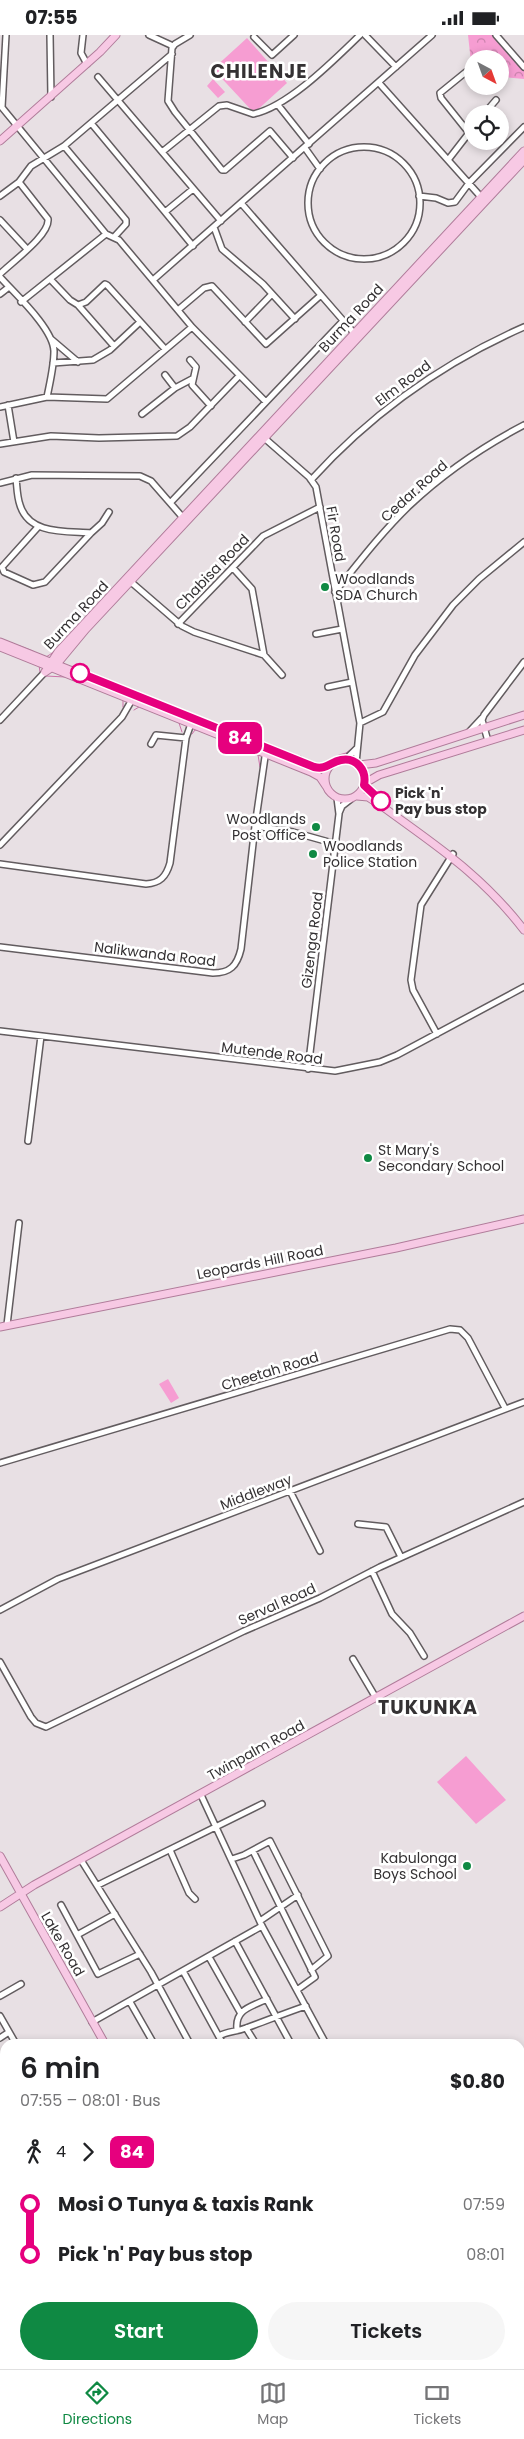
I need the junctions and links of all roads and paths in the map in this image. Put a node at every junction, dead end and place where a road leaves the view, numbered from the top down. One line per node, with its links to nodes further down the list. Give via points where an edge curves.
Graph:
1 (6, 35): 26 (street)
2 (50, 35): 21 (street)
3 (83, 35): 15 (street, via 81,53)
4 (116, 35): 15 (main road)
5 (149, 35): 13 (street)
6 (190, 35): 13 (street)
7 (294, 35): 12 (street, via 272,55)
8 (360, 35): 24 (street)
9 (365, 35): 16 (street)
10 (431, 35): 16 (street)
11 (496, 35): 17 (street)
12 (254, 37)
13 (173, 46): 14 (street)
14 (172, 54): 22 (street); 31 (street, via 168,101)
15 (87, 64): 21 (main road)
16 (396, 67): 20 (street)
17 (524, 67)
18 (464, 74): 28 (street, via 440,93)
19 (98, 77): 22 (street)
20 (379, 83): 35 (street); 40 (street)
21 (51, 97): 29 (main road)
22 (118, 98): 27 (street); 37 (street)
23 (496, 100): 25 (street)
24 (278, 105): 31 (street, via 252,114 222,105); 35 (street)
25 (492, 105)
26 (1, 106): 29 (street)
27 (91, 123): 34 (street); 50 (street)
28 (464, 123)
29 (18, 126): 33 (main road); 39 (street)
30 (524, 127): 44 (street)
31 (189, 130): 37 (street); 38 (street, via 224,170 270,131)
32 (464, 140): 40 (street)
33 (0, 141)
34 (64, 146): 39 (street); 55 (street, via 126,220)
35 (307, 146): 38 (street); 42 (street)
36 (524, 151): 48 (main road, Burma Road)
37 (162, 152): 45 (street)
38 (293, 158): 49 (street)
39 (45, 159): 43 (street, via 31,166); 54 (street)
40 (448, 160): 44 (street)
41 (524, 160): 92 (main road, Burma Road)
42 (320, 169): 47 (street, via 333,157 349,150 383,151 398,159 410,172); 47 (street, via 310,189 310,219 325,244 345,256 374,258 401,244 417,219)
43 (19, 182): 46 (street); 57 (street, via 48,219 46,230)
44 (469, 183): 47 (street, via 452,203); 48 (street)
45 (193, 189): 50 (street); 52 (street)
46 (0, 196)
47 (419, 196)
48 (481, 197): 74 (main road, Burma Road)
49 (241, 203): 52 (street); 64 (street)
50 (165, 212): 56 (street)
51 (0, 220): 57 (street)
52 (221, 221): 53 (street)
53 (214, 227): 56 (street); 62 (street, via 222,249)
54 (106, 234): 55 (street); 59 (street)
55 (115, 236): 60 (street)
56 (193, 246): 60 (street)
57 (27, 249): 58 (street)
58 (0, 275): 61 (street)
59 (50, 279): 65 (street); 66 (street)
60 (153, 280): 67 (street)
61 (9, 287): 63 (street); 65 (street)
62 (272, 293): 68 (street); 71 (street)
63 (0, 295)
64 (321, 295): 68 (street); 69 (street)
65 (21, 301): 75 (street)
66 (78, 305): 70 (street, via 106,284); 76 (street)
67 (178, 310): 71 (street, via 204,288 212,286); 72 (street)
68 (295, 319): 71 (street, via 266,344)
69 (343, 321): 74 (street); 86 (street)
70 (140, 322): 76 (street); 77 (street)
71 (245, 323)
72 (192, 327): 77 (street); 82 (street)
73 (524, 327): 96 (street, Elm Road, via 459,358 416,386 378,416)
74 (354, 333): 92 (main road, Burma Road)
75 (51, 339): 79 (street); 80 (street)
76 (114, 346): 79 (street, via 93,360)
77 (164, 349): 85 (street, via 107,399)
78 (190, 361): 83 (street, via 196,367)
79 (78, 362): 80 (street)
80 (53, 363): 85 (street)
81 (165, 375): 84 (street)
82 (239, 376): 86 (street); 88 (street)
83 (192, 379): 84 (street); 88 (street, via 192,385)
84 (175, 388): 90 (street)
85 (48, 397): 87 (street)
86 (266, 402): 98 (street)
87 (8, 405): 89 (street); 93 (street)
88 (211, 406): 93 (street, via 177,435 51,436)
89 (0, 407)
90 (142, 414)
91 (524, 425): 107 (street, Cedar Road, via 462,464 411,504)
92 (262, 436): 96 (street, Fir Road); 101 (main road, Burma Road)
93 (14, 442): 94 (street)
94 (0, 445)
95 (16, 478): 97 (street); 98 (street, via 61,474 140,476 151,481); 102 (street, via 21,509)
96 (311, 480): 99 (street, Fir Road, via 316,487)
97 (0, 483)
98 (171, 502): 101 (street)
99 (320, 507): 105 (street, Chabisa Road, via 263,536); 107 (street, Fir Road)
100 (109, 512): 103 (street)
101 (185, 520): 106 (main road, Burma Road); 115 (main road, Burma Road)
102 (38, 527): 103 (street); 103 (street, via 2,567 4,572 36,585 45,582)
103 (91, 533)
104 (524, 542): 124 (street, via 478,579 453,605 420,649 383,712)
105 (233, 568): 108 (street, Chabisa Road); 113 (street, via 252,589)
106 (131, 582): 108 (street, Chabisa Road); 115 (main road, Burma Road)
107 (334, 592): 109 (street, Fir Road)
108 (178, 624): 113 (street, via 194,633)
109 (342, 629): 110 (street); 117 (street, Fir Road)
110 (316, 634)
111 (0, 642): 115 (main road)
112 (0, 647): 115 (main road)
113 (264, 655): 116 (street)
114 (524, 662): 120 (street)
115 (50, 666): 119 (main road); 122 (street)
116 (282, 675)
117 (352, 682): 118 (street); 124 (street, Fir Road)
118 (328, 687)
119 (133, 698): 123 (main road); 143 (street, via 122,717)
120 (484, 715): 125 (street); 127 (street)
121 (524, 715): 125 (main road)
122 (0, 719)
123 (192, 721): 128 (street); 132 (main road)
124 (360, 723): 131 (street, Fir Road)
125 (484, 728): 127 (main road); 129 (street)
126 (524, 730): 129 (main road)
127 (467, 733): 134 (main road, via 376,763)
128 (186, 738): 130 (street, via 156,735); 145 (street, via 170,863 162,879 146,884)
129 (488, 741): 136 (main road, via 379,775)
130 (151, 744)
131 (356, 749): 133 (street); 134 (street, Fir Road)
132 (266, 751): 135 (main road, via 321,769); 137 (main road, via 315,774); 141 (street, Nalikwanda Road)
133 (346, 759): 134 (main road); 135 (main road)
134 (358, 764): 136 (main road, via 364,771)
135 (330, 766): 137 (main road, via 326,773)
136 (365, 784): 139 (main road); 144 (main road, via 381,801)
137 (326, 786): 138 (main road)
138 (337, 798): 139 (main road); 140 (street, Gizenga Road)
139 (354, 798): 140 (street, via 342,806); 144 (main road, via 374,800)
140 (339, 813): 142 (street, Gizenga Road)
141 (255, 826): 142 (street); 148 (street, Nalikwanda Road, via 241,949 234,967 229,970 213,973)
142 (336, 844): 153 (street, Gizenga Road)
143 (0, 845)
144 (453, 855): 146 (main road, via 489,884); 151 (street, via 421,905 411,980)
145 (0, 864)
146 (522, 921): 147 (main road)
147 (524, 930)
148 (0, 947)
149 (524, 987): 151 (street, Mutende Road)
150 (0, 1031): 152 (street, Mutende Road)
151 (436, 1034): 153 (street, Mutende Road, via 380,1062 349,1069)
152 (41, 1036): 153 (street, Mutende Road); 154 (street)
153 (308, 1069)
154 (28, 1141)
155 (524, 1219): 157 (main road, Leopards Hill Road)
156 (19, 1223): 157 (street)
157 (3, 1326)
158 (524, 1402): 159 (street, Middleway)
159 (505, 1408): 160 (street, Cheetah Road, via 468,1338 460,1330 450,1329); 161 (street, Middleway)
160 (0, 1463)
161 (290, 1491): 164 (street); 167 (street, Middleway, via 58,1579)
162 (524, 1502): 165 (street, Serval Road)
163 (358, 1524): 165 (street, via 386,1527)
164 (320, 1551)
165 (401, 1557): 166 (street, Serval Road)
166 (372, 1571): 169 (street, via 392,1614 410,1633); 171 (street, Serval Road, via 46,1727 31,1717)
167 (0, 1611)
168 (524, 1616): 172 (main road, Twinpalm Road)
169 (424, 1656)
170 (353, 1659): 172 (street)
171 (0, 1662)
172 (376, 1698): 173 (main road, Twinpalm Road)
173 (201, 1795): 175 (street); 180 (main road, Twinpalm Road)
174 (262, 1804): 175 (street)
175 (216, 1827): 176 (street); 179 (street)
176 (170, 1850): 183 (street); 186 (street, via 189,1893)
177 (252, 1851): 179 (street); 185 (street, via 270,1841); 189 (street)
178 (0, 1855): 181 (main road, Lake Road)
179 (232, 1859): 193 (street)
180 (81, 1860): 182 (main road, Twinpalm Road); 183 (street)
181 (13, 1882): 182 (main road, via 23,1886); 184 (main road, Lake Road)
182 (34, 1885): 184 (main road, Twinpalm Road)
183 (98, 1885): 192 (street)
184 (21, 1894): 187 (main road, Twinpalm Road); 191 (main road, Lake Road)
185 (298, 1895): 189 (street); 198 (street, via 328,1956)
186 (195, 1899)
187 (7, 1903): 190 (main road, Twinpalm Road); 191 (main road, via 18,1902)
188 (61, 1905): 194 (street)
189 (280, 1906): 193 (street); 198 (street)
190 (0, 1907)
191 (27, 1907): 210 (main road, Lake Road)
192 (115, 1914): 194 (street); 196 (street)
193 (261, 1924): 195 (street); 202 (street)
194 (77, 1935): 196 (street, via 99,1974)
195 (235, 1941): 197 (street); 204 (street)
196 (140, 1954): 201 (street)
197 (209, 1957): 199 (street); 207 (street)
198 (311, 1970): 202 (street, via 314,1979)
199 (184, 1971): 201 (street); 214 (street)
200 (21, 1984): 203 (street)
201 (158, 1986): 205 (street); 219 (street)
202 (297, 1990): 206 (street)
203 (0, 1996)
204 (267, 1999): 207 (street); 208 (street)
205 (130, 2001): 210 (street); 218 (street)
206 (306, 2006): 208 (street); 222 (street)
207 (240, 2012): 212 (street)
208 (276, 2015): 211 (street); 221 (street)
209 (0, 2016): 213 (street)
210 (92, 2022): 217 (main road, Lake Road)
211 (246, 2028): 212 (street); 220 (street)
212 (237, 2029): 214 (street)
213 (9, 2033): 215 (street); 216 (street)
214 (219, 2037)
215 (0, 2038)
216 (13, 2039)
217 (101, 2039)
218 (151, 2039)
219 (187, 2039)
220 (253, 2039)
221 (288, 2039)
222 (323, 2039)

